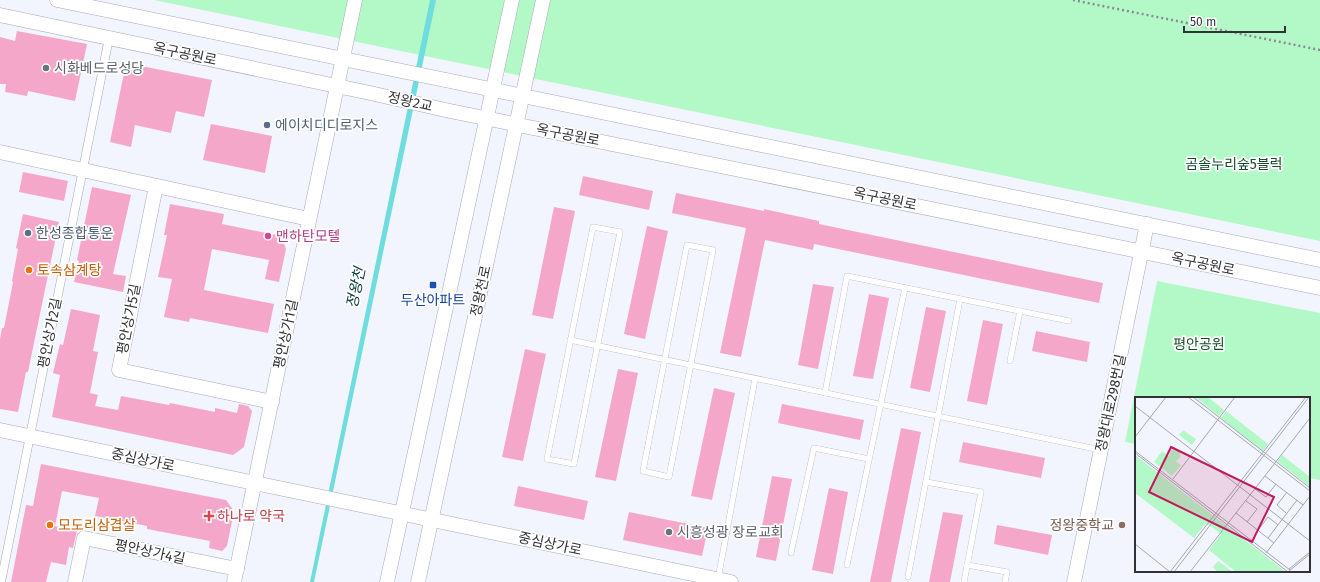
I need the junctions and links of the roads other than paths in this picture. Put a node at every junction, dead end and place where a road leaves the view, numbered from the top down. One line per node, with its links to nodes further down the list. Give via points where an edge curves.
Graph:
1 (57, 0): 7 (street, 옥구공원로)
2 (355, 0): 7 (street, 평안상가1길)
3 (512, 0): 11 (street)
4 (543, 0): 13 (street, 정왕천로)
5 (0, 15): 6 (street, 옥구공원로)
6 (109, 38): 10 (street, 옥구공원로); 18 (street, 평안상가2길)
7 (343, 58): 8 (street, 옥구공원로); 10 (street, 평안상가1길)
8 (376, 65): 9 (street, 정왕2교)
9 (454, 82): 11 (street, 옥구공원로)
10 (337, 86): 12 (street, 옥구공원로); 20 (street, 평안상가1길)
11 (493, 90): 13 (street, 옥구공원로); 15 (street)
12 (370, 93): 14 (street, 정왕2교)
13 (523, 96): 16 (street, 정왕천로); 21 (street, 옥구공원로)
14 (450, 111): 15 (street, 옥구공원로)
15 (487, 118): 16 (street, 옥구공원로); 45 (street)
16 (517, 124): 22 (street, 옥구공원로); 46 (street, 정왕천로)
17 (0, 154): 18 (street)
18 (82, 170): 19 (street); 40 (street, 평안상가2길)
19 (156, 186): 20 (street); 36 (street, 평안상가5길, via 119,370)
20 (310, 219): 36 (street, 평안상가1길)
21 (1147, 224): 22 (street, 정왕대로298번길); 23 (street, 옥구공원로)
22 (1142, 252): 25 (street, 옥구공원로); 41 (street, 정왕대로298번길)
23 (1320, 260)
24 (905, 288): 26 (lane); 35 (lane, via 847,276); 37 (lane)
25 (1320, 288)
26 (960, 299): 27 (lane); 38 (lane)
27 (1020, 311): 28 (lane); 32 (lane)
28 (1069, 321)
29 (570, 340): 30 (lane); 30 (lane, via 593,227 620,232); 30 (lane, via 547,459 574,464)
30 (597, 346): 31 (lane)
31 (664, 360): 33 (lane); 33 (lane, via 642,471 669,476); 33 (lane, via 687,245 713,250)
32 (1010, 361)
33 (691, 365): 34 (lane)
34 (756, 378): 35 (lane); 52 (lane)
35 (825, 393): 37 (lane)
36 (272, 402): 44 (street, 평안상가1길)
37 (880, 404): 38 (lane); 42 (lane)
38 (938, 416): 41 (lane); 43 (lane)
39 (0, 430): 40 (street, 중심상가로)
40 (30, 436): 44 (street, 중심상가로); 53 (street, 평안상가2길)
41 (1101, 450): 60 (street, 정왕대로298번길)
42 (869, 459): 47 (lane, via 814,448); 48 (lane)
43 (926, 482): 49 (lane, via 981,492); 51 (lane)
44 (255, 483): 45 (street, 중심상가로); 50 (street, 평안상가1길)
45 (402, 514): 46 (street, 중심상가로); 55 (street)
46 (432, 520): 52 (street, 중심상가로); 56 (street, 정왕천로)
47 (791, 553)
48 (847, 565)
49 (967, 565): 58 (lane); 59 (lane, via 1007,572)
50 (236, 576): 54 (street, 평안상가4길, via 84,538)
51 (908, 577)
52 (718, 579): 57 (street, 중심상가로)
53 (1, 582)
54 (75, 582)
55 (387, 582)
56 (418, 582)
57 (731, 582)
58 (964, 582)
59 (1005, 582)
60 (1074, 582)

